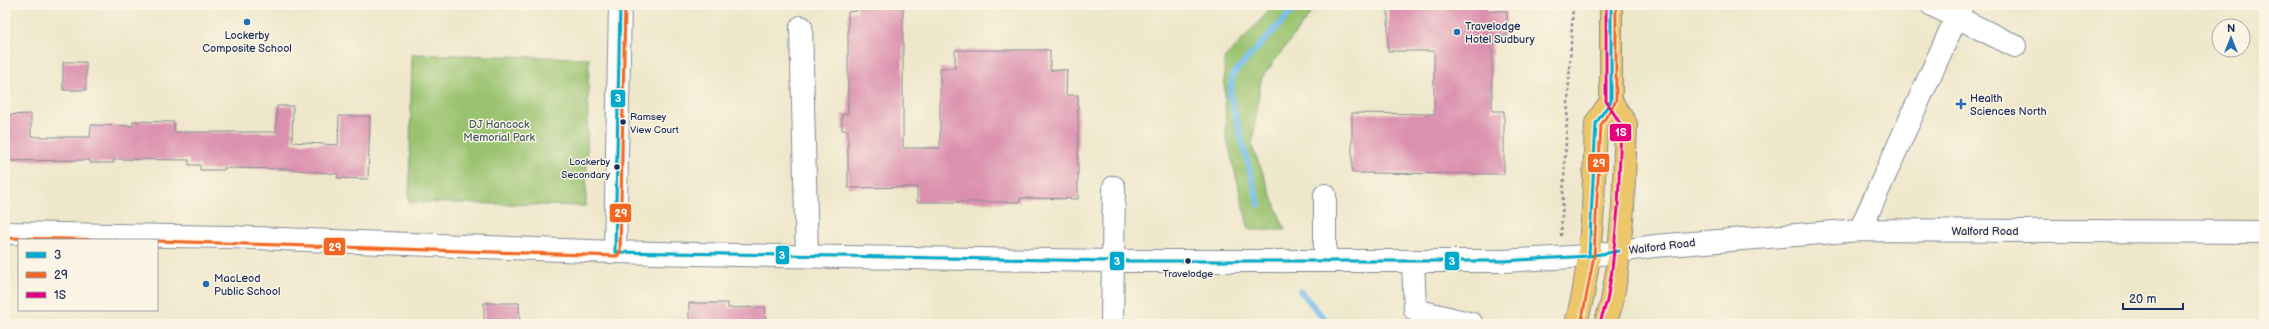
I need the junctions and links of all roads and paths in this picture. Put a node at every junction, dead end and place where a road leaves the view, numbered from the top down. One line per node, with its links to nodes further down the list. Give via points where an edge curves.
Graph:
1 (620, 5): 15 (street)
2 (1573, 5): 18 (path, via 1564,207)
3 (1610, 5): 8 (main road)
4 (1932, 5): 5 (street)
5 (1959, 11): 7 (street); 11 (street)
6 (800, 27): 16 (street)
7 (2015, 46)
8 (1610, 101): 14 (main road, via 1626,124); 17 (main road, via 1596,123 1593,208)
9 (1114, 187): 19 (street)
10 (1325, 195): 20 (street)
11 (1860, 230): 12 (street, Walford Road); 14 (street, Walford Road, via 1767,235)
12 (2264, 232)
13 (5, 234): 15 (street, Walford Road, via 228,237)
14 (1619, 251): 17 (street, Walford Road); 25 (main road, via 1612,302)
15 (615, 252): 16 (street, Walford Road)
16 (807, 256): 19 (street, Walford Road)
17 (1588, 256): 18 (street, Walford Road); 24 (main road)
18 (1559, 258): 21 (street, Walford Road)
19 (1112, 261): 20 (street, Walford Road); 22 (street)
20 (1325, 261): 21 (street, Walford Road)
21 (1414, 261): 23 (street, via 1415,310)
22 (1112, 324)
23 (1472, 324)
24 (1576, 324)
25 (1605, 324)

